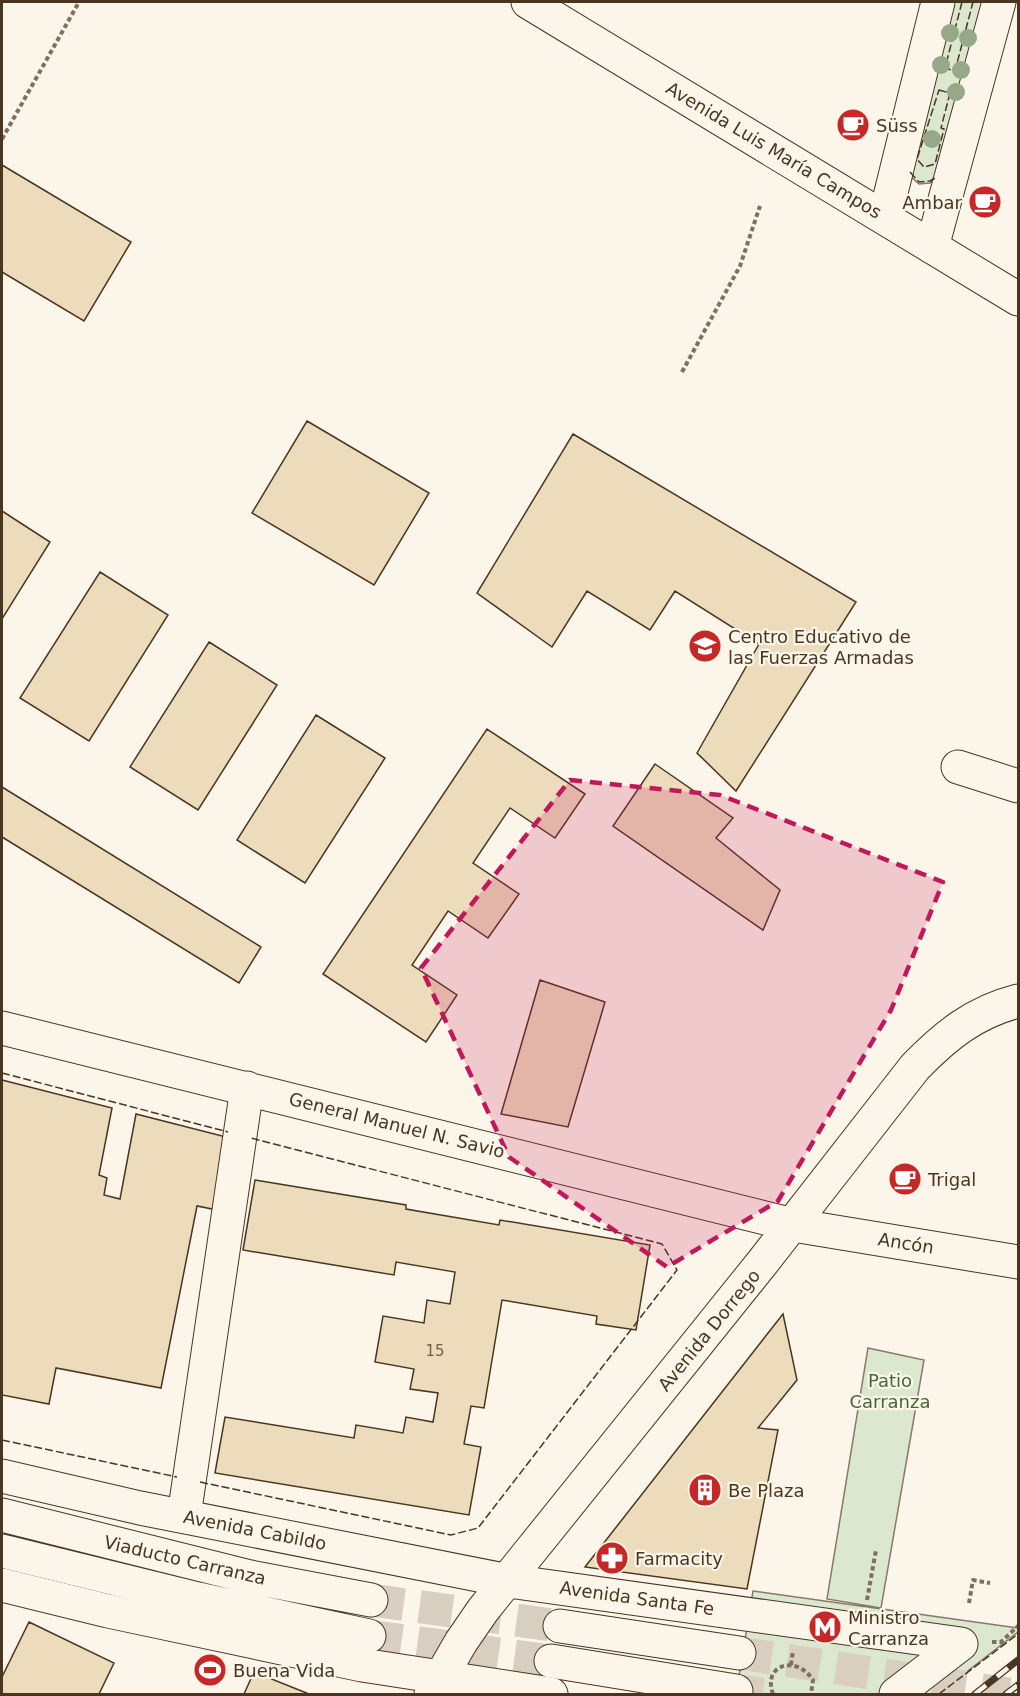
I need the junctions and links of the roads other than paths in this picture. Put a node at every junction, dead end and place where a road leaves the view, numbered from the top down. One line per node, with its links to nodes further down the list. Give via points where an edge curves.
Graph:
1 (528, 2): 4 (street, Avenida Luis María Campos)
2 (938, 2): 4 (street)
3 (999, 2): 5 (street)
4 (885, 217): 5 (street, Avenida Luis María Campos)
5 (932, 247): 6 (street, Avenida Luis María Campos)
6 (1018, 299)
7 (958, 767): 8 (street)
8 (1018, 786)
9 (1018, 1001): 12 (street, Avenida Dorrego, via 972,1017 943,1038 915,1067)
10 (2, 1028): 11 (street, General Manuel N. Savio)
11 (247, 1088): 12 (street, General Manuel N. Savio); 16 (street)
12 (793, 1225): 13 (street, Ancón); 18 (street, Avenida Dorrego)
13 (1018, 1262)
14 (2, 1476): 16 (street, Avenida Cabildo)
15 (2, 1515): 20 (street, Viaducto Carranza, via 250,1577)
16 (184, 1516): 18 (street, Avenida Cabildo)
17 (2, 1551): 22 (street, Viaducto Carranza)
18 (509, 1581): 25 (street, Avenida Dorrego, via 483,1610); 28 (street, Avenida Santa Fe, via 961,1644)
19 (2, 1585): 25 (street)
20 (371, 1600)
21 (560, 1626): 23 (street)
22 (369, 1636)
23 (740, 1653)
24 (551, 1661): 26 (street)
25 (436, 1685): 27 (street)
26 (736, 1690)
27 (551, 1695)
28 (896, 1695)

